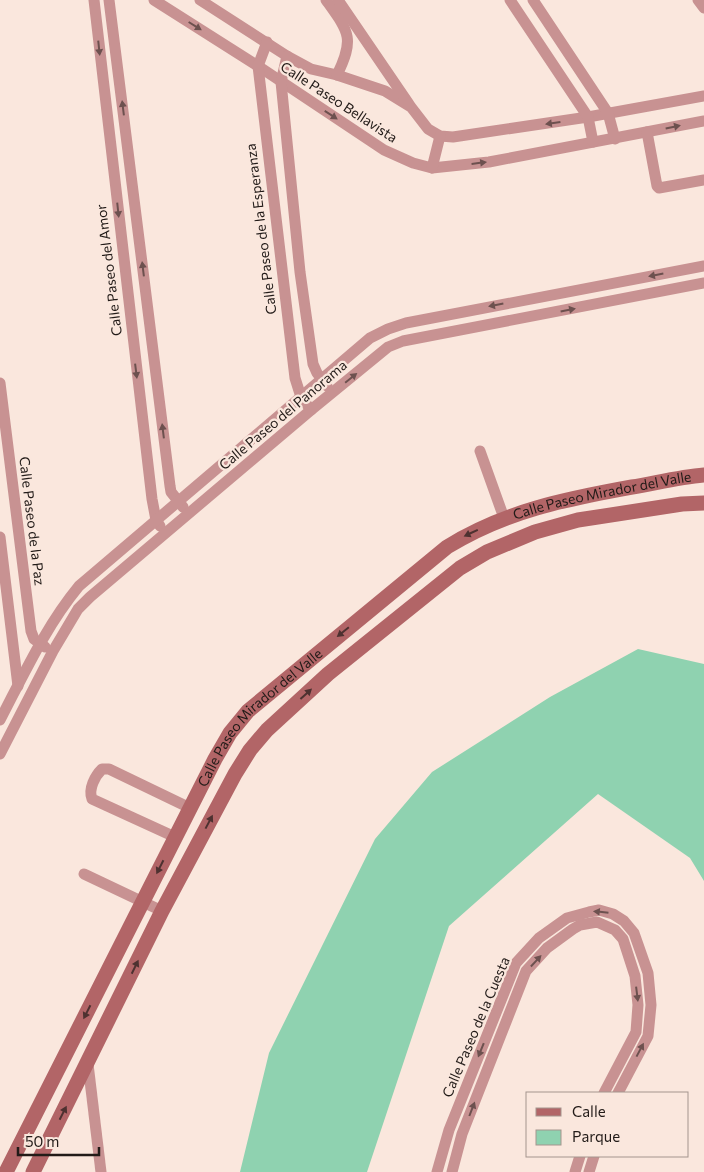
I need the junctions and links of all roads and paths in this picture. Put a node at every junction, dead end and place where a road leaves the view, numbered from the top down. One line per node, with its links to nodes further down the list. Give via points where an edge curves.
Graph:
1 (94, 0): 40 (street, Calle Paseo del Amor, one-way to 40)
2 (109, 0): 36 (street, one-way to 2, via 170,486)
3 (154, 0): 13 (street, Calle Paseo Bellavista, one-way to 13)
4 (200, 0): 11 (street, Calle Paseo Bellavista)
5 (326, 0): 14 (street, via 346,27 349,44)
6 (338, 0): 17 (street)
7 (510, 0): 19 (street)
8 (533, 0): 18 (street)
9 (698, 0): 10 (street)
10 (704, 8)
11 (267, 42): 12 (street, Calle Paseo Bellavista); 13 (street, Calle Paseo de la Esperanza)
12 (287, 56): 14 (street, Calle Paseo Bellavista, via 311,69); 15 (street)
13 (258, 66): 15 (street, Calle Paseo Bellavista); 32 (street, Calle Paseo de la Esperanza, via 290,340)
14 (337, 75): 17 (street, Calle Paseo Bellavista, via 385,92)
15 (281, 82): 25 (street, Calle Paseo Bellavista, one-way to 25, via 384,150); 29 (street, via 310,346 313,364)
16 (704, 96): 18 (street)
17 (411, 107): 22 (street, Calle Paseo Bellavista, via 428,129)
18 (608, 113): 19 (street); 23 (street)
19 (588, 117): 22 (street, one-way to 22, via 453,137); 24 (street)
20 (704, 121): 21 (street, Calle Paseo Bellavista, one-way to 20)
21 (647, 132): 23 (street, Calle Paseo Bellavista); 26 (street, via 659,188)
22 (440, 136): 25 (street)
23 (614, 139): 24 (street, Calle Paseo Bellavista)
24 (593, 142): 25 (street, Calle Paseo Bellavista, one-way to 24, via 489,162)
25 (432, 168)
26 (704, 180)
27 (704, 266): 29 (street, Calle Paseo del Panorama, one-way to 29, via 406,323 370,338)
28 (704, 283): 31 (street, Calle Paseo del Panorama, one-way to 28, via 388,347 403,341)
29 (322, 380): 31 (street); 32 (street, Calle Paseo del Panorama)
30 (0, 383): 43 (street, Calle Paseo de la Paz, via 31,632)
31 (333, 392): 33 (street, Calle Paseo del Panorama)
32 (301, 397): 33 (street, Calle Paseo de la Esperanza); 36 (street, Calle Paseo del Panorama)
33 (311, 410): 38 (street, Calle Paseo del Panorama)
34 (480, 451): 39 (street)
35 (704, 475): 39 (street, Calle Paseo Mirador del Valle, via 573,498)
36 (179, 502): 38 (street); 40 (street, Calle Paseo del Panorama)
37 (704, 503): 46 (street, Calle Paseo Mirador del Valle, via 578,520 535,532 487,552 460,568)
38 (189, 514): 41 (street, Calle Paseo del Panorama)
39 (504, 518): 45 (street, Calle Paseo Mirador del Valle, one-way to 45, via 447,547)
40 (156, 520): 41 (street, Calle Paseo del Amor); 43 (street, Calle Paseo del Panorama, via 79,586)
41 (165, 533): 44 (street, Calle Paseo del Panorama, via 78,609)
42 (0, 537): 47 (street)
43 (40, 644): 44 (street); 47 (street, Calle Paseo del Panorama)
44 (53, 651): 48 (street, Calle Paseo del Panorama)
45 (314, 656): 46 (street); 51 (street, Calle Paseo Mirador del Valle, via 248,711 230,734)
46 (328, 674): 55 (street, Calle Paseo Mirador del Valle, one-way to 46, via 250,750)
47 (18, 687): 48 (street); 49 (street, Calle Paseo del Panorama)
48 (31, 694): 50 (street, Calle Paseo del Panorama)
49 (0, 720)
50 (0, 754)
51 (190, 808): 52 (street, Calle Paseo Mirador del Valle); 52 (street, via 109,769 99,773 90,790 92,799)
52 (175, 837): 54 (street, Calle Paseo Mirador del Valle, one-way to 54)
53 (84, 874): 54 (street)
54 (142, 902): 55 (street); 65 (street, Calle Paseo Mirador del Valle, one-way to 65)
55 (162, 911): 58 (street, Calle Paseo Mirador del Valle, one-way to 55)
56 (567, 918): 57 (street); 60 (street, Calle Paseo de la Cuesta, one-way to 56, via 648,1036 651,1006 648,973 634,933 613,914 599,910); 61 (street, Calle Paseo de la Cuesta, one-way to 61, via 540,938 516,963)
57 (573, 929): 59 (street, Calle Paseo de la Cuesta, one-way to 59, via 597,922 615,930 623,939 635,976 636,1032); 62 (street, Calle Paseo de la Cuesta, one-way to 57, via 526,971 547,948)
58 (88, 1064): 66 (street, Calle Paseo Mirador del Valle, one-way to 58); 67 (street)
59 (605, 1092)
60 (619, 1092)
61 (449, 1130): 62 (street); 68 (street, Calle Paseo de la Cuesta)
62 (462, 1134): 69 (street, Calle Paseo de la Cuesta)
63 (580, 1157): 70 (street)
64 (594, 1157): 71 (street)
65 (6, 1172)
66 (33, 1172)
67 (101, 1172)
68 (437, 1172)
69 (452, 1172)
70 (575, 1172)
71 (589, 1172)

